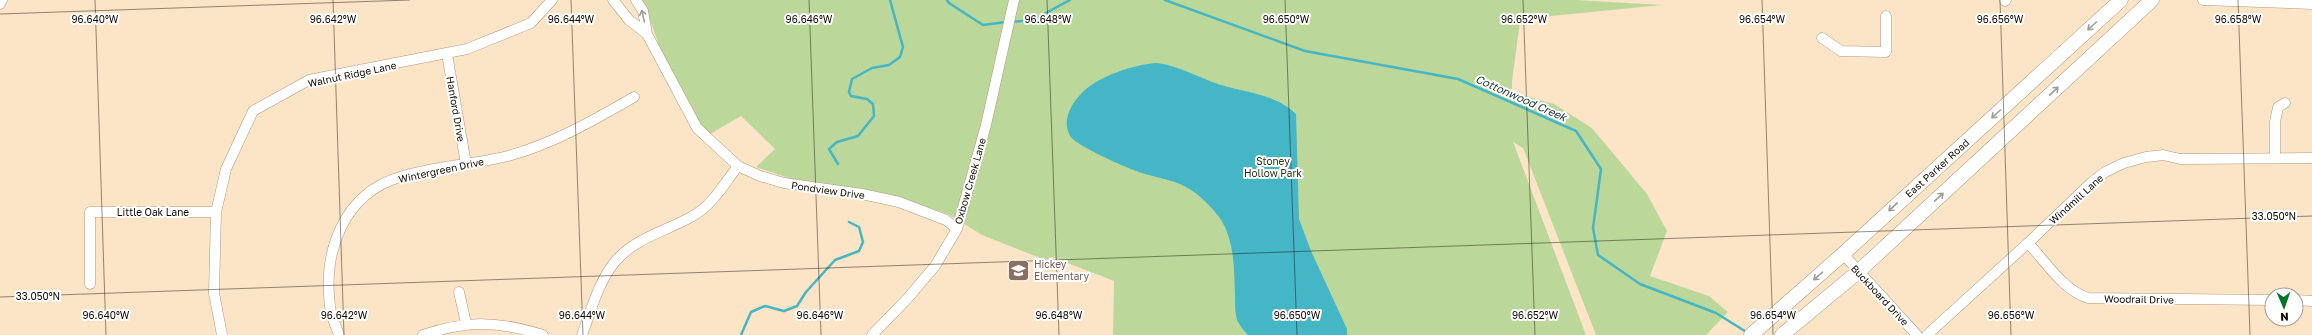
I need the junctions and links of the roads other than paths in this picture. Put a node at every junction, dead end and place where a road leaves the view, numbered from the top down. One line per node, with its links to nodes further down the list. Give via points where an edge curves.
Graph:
1 (2, 0): 9 (street)
2 (552, 0): 14 (street, Walnut Ridge Lane, via 531,23 467,49)
3 (613, 0): 12 (street, Pondview Drive, via 629,20)
4 (636, 0): 12 (street, Pondview Drive, one-way to 4, via 643,11)
5 (1014, 0): 24 (street, Oxbow Creek Lane, via 986,125)
6 (2121, 0): 16 (main road, East Parker Road, one-way to 16)
7 (2152, 0): 18 (main road, one-way to 7)
8 (2203, 0): 10 (street)
9 (0, 4)
10 (2312, 4)
11 (1886, 16): 13 (street, via 1886,52 1841,51)
12 (647, 34): 22 (street, Pondview Drive, via 697,128)
13 (1822, 38)
14 (447, 54): 21 (street, Hanford Drive); 23 (street, Walnut Ridge Lane, via 309,80 253,111 226,169)
15 (634, 97): 21 (street, Wintergreen Drive, via 576,129 542,144 508,156)
16 (2011, 100): 18 (main road); 26 (main road, East Parker Road, one-way to 26)
17 (2285, 103): 19 (street, via 2278,107 2275,122)
18 (2025, 117): 27 (main road, one-way to 18)
19 (2275, 157): 20 (street, Windmill Lane); 25 (street, Windmill Lane, via 2180,159 2163,155 2124,163 2091,182)
20 (2312, 158)
21 (466, 164): 34 (street, Wintergreen Drive, via 400,177 383,184 363,198 351,212 338,232 331,253 328,277 330,308)
22 (738, 166): 24 (street, Pondview Drive, via 784,184 862,194 899,202 946,220); 37 (street, via 710,203 692,216 644,238 614,262 605,275)
23 (216, 212): 28 (street, Little Oak Lane, via 90,212); 33 (street, Walnut Ridge Lane, via 214,293)
24 (957, 229): 38 (street, Oxbow Creek Lane, via 935,266)
25 (2028, 243): 30 (street, Woodrail Drive, via 2068,288 2077,295 2088,298); 41 (street, Windmill Lane)
26 (1843, 254): 27 (street, Buckboard Drive); 39 (main road, East Parker Road, one-way to 39)
27 (1858, 272): 32 (main road); 40 (street, Buckboard Drive)
28 (90, 284)
29 (459, 292): 31 (street)
30 (2264, 300)
31 (466, 323): 35 (street); 36 (street, via 523,329)
32 (1784, 333)
33 (222, 335)
34 (339, 335)
35 (423, 335)
36 (543, 335)
37 (582, 335)
38 (872, 335)
39 (1751, 335)
40 (1917, 335)
41 (1927, 335)

